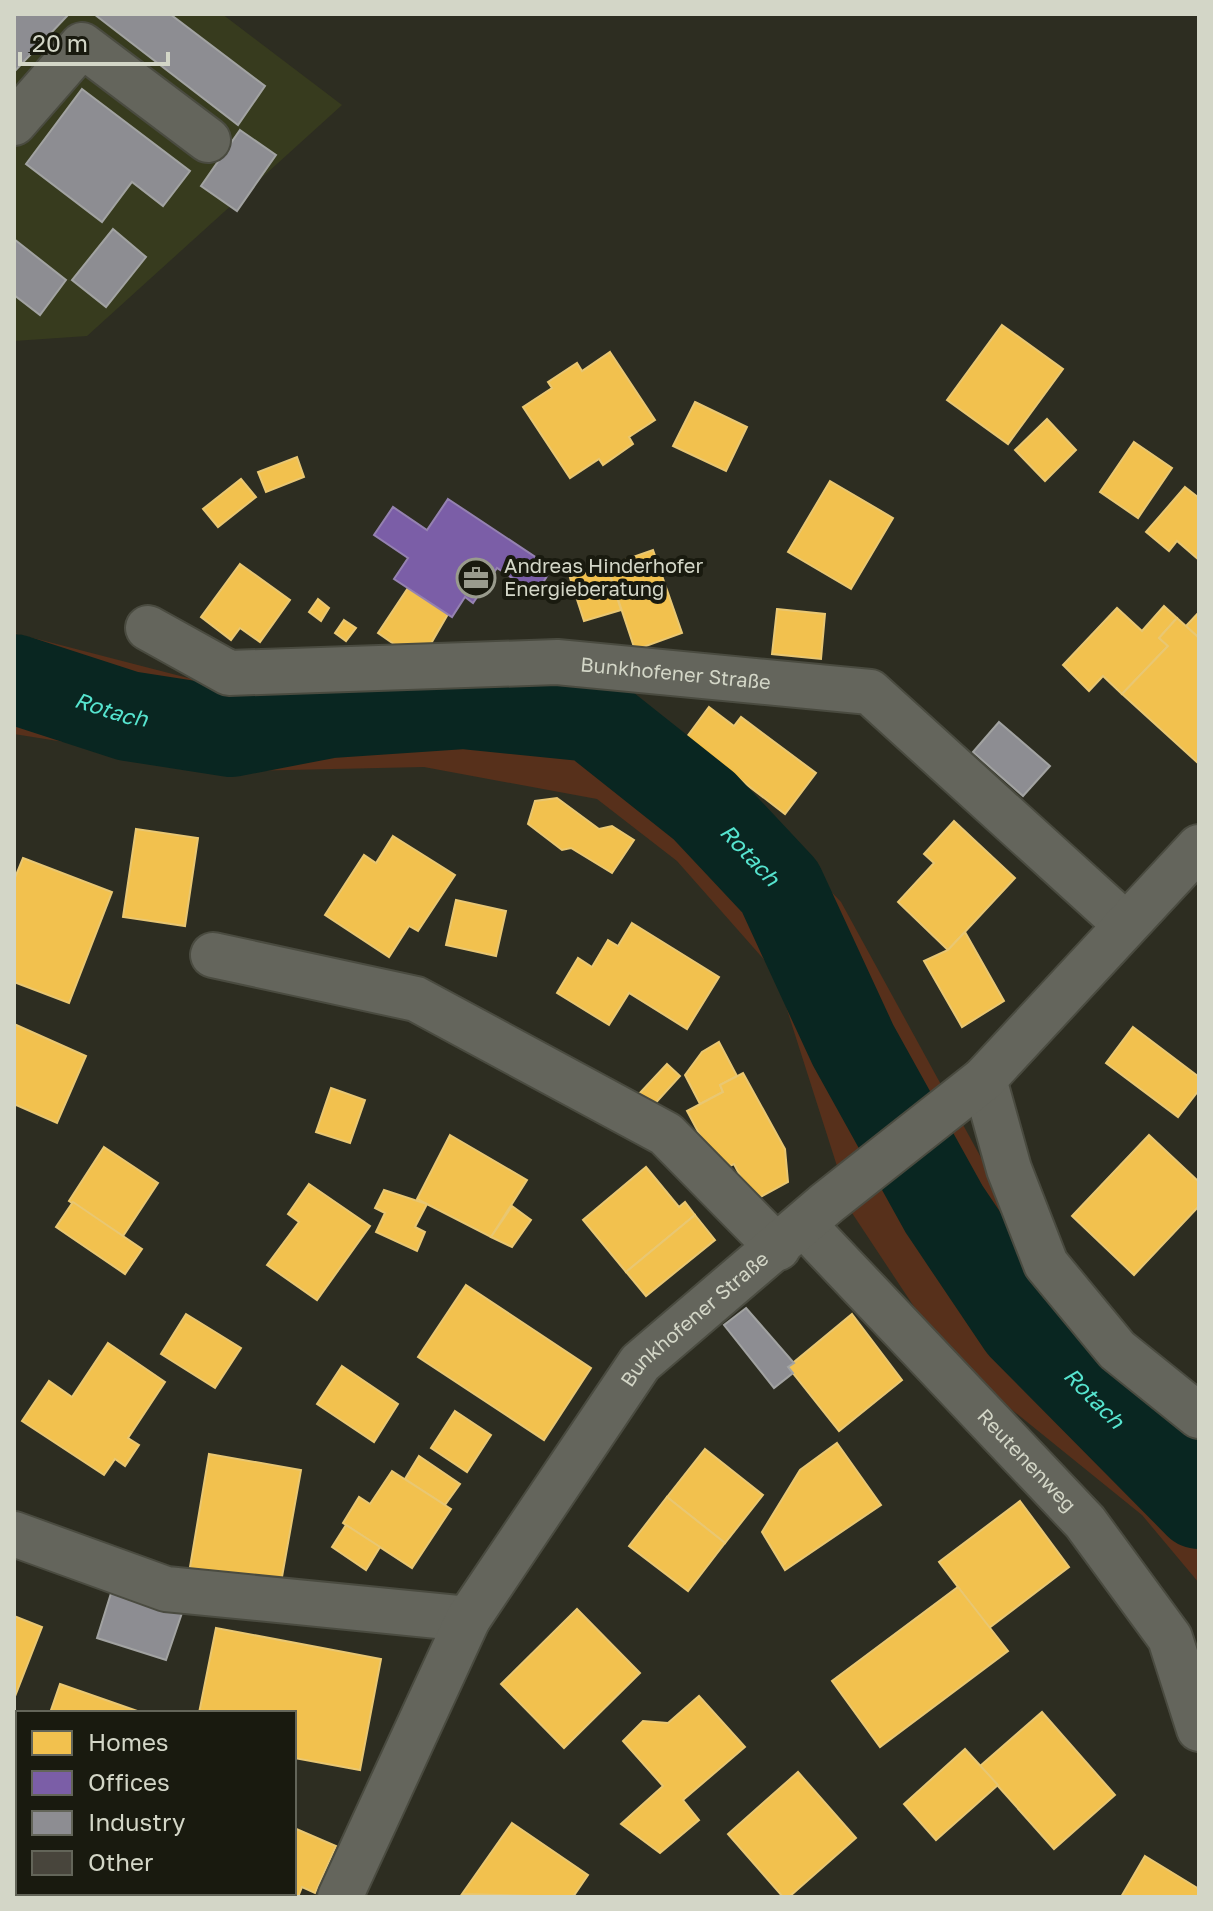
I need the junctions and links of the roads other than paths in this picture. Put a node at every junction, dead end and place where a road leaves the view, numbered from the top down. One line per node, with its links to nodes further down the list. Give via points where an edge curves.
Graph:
1 (14, 123): 2 (street, via 82,45)
2 (208, 140)
3 (148, 628): 5 (street, Bunkhofener Straße, via 229,673 557,662 870,692)
4 (1199, 847): 5 (street, Bunkhofener Straße)
5 (1125, 924): 7 (street, Bunkhofener Straße)
6 (213, 955): 8 (street, Reutenenweg, via 416,999 666,1134)
7 (984, 1079): 8 (street, Bunkhofener Straße); 9 (street, via 1009,1169 1046,1264 1117,1350)
8 (803, 1225): 11 (street, Bunkhofener Straße, via 640,1363); 12 (street, Reutenenweg, via 1085,1522 1170,1638)
9 (1199, 1416)
10 (14, 1534): 11 (street, via 166,1589)
11 (468, 1619): 13 (street, Bunkhofener Straße)
12 (1199, 1729)
13 (340, 1897)

